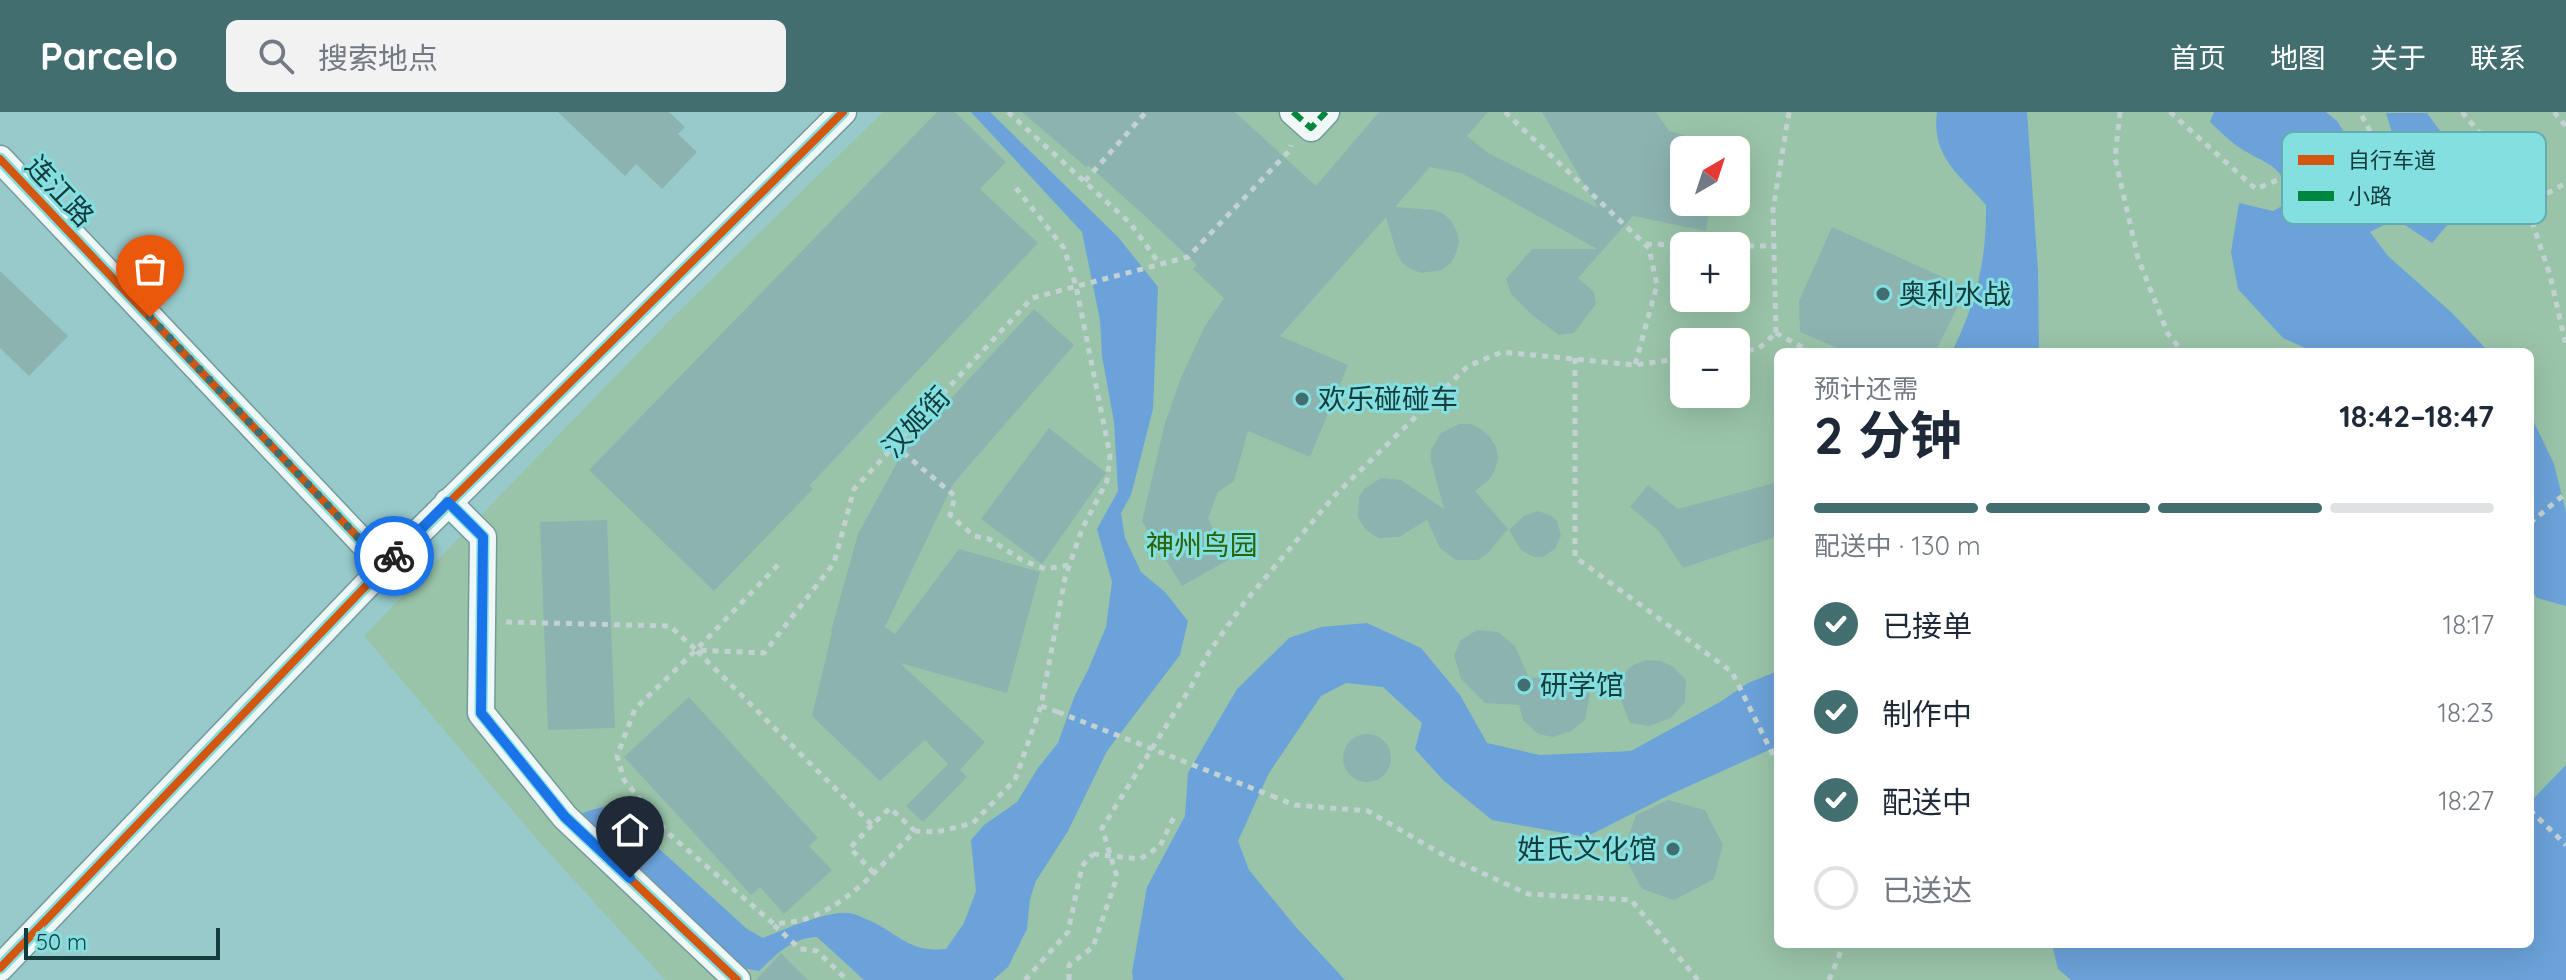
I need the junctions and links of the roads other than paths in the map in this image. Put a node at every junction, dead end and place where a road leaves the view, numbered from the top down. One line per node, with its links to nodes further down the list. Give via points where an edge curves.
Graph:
1 (843, 112): 5 (street)
2 (1326, 112): 3 (street, via 1311,128)
3 (1295, 114)
4 (0, 159): 6 (street, 连江路)
5 (448, 502): 6 (street); 8 (street, via 483,537 481,713 565,817)
6 (385, 566): 7 (street)
7 (0, 968)
8 (737, 980)

